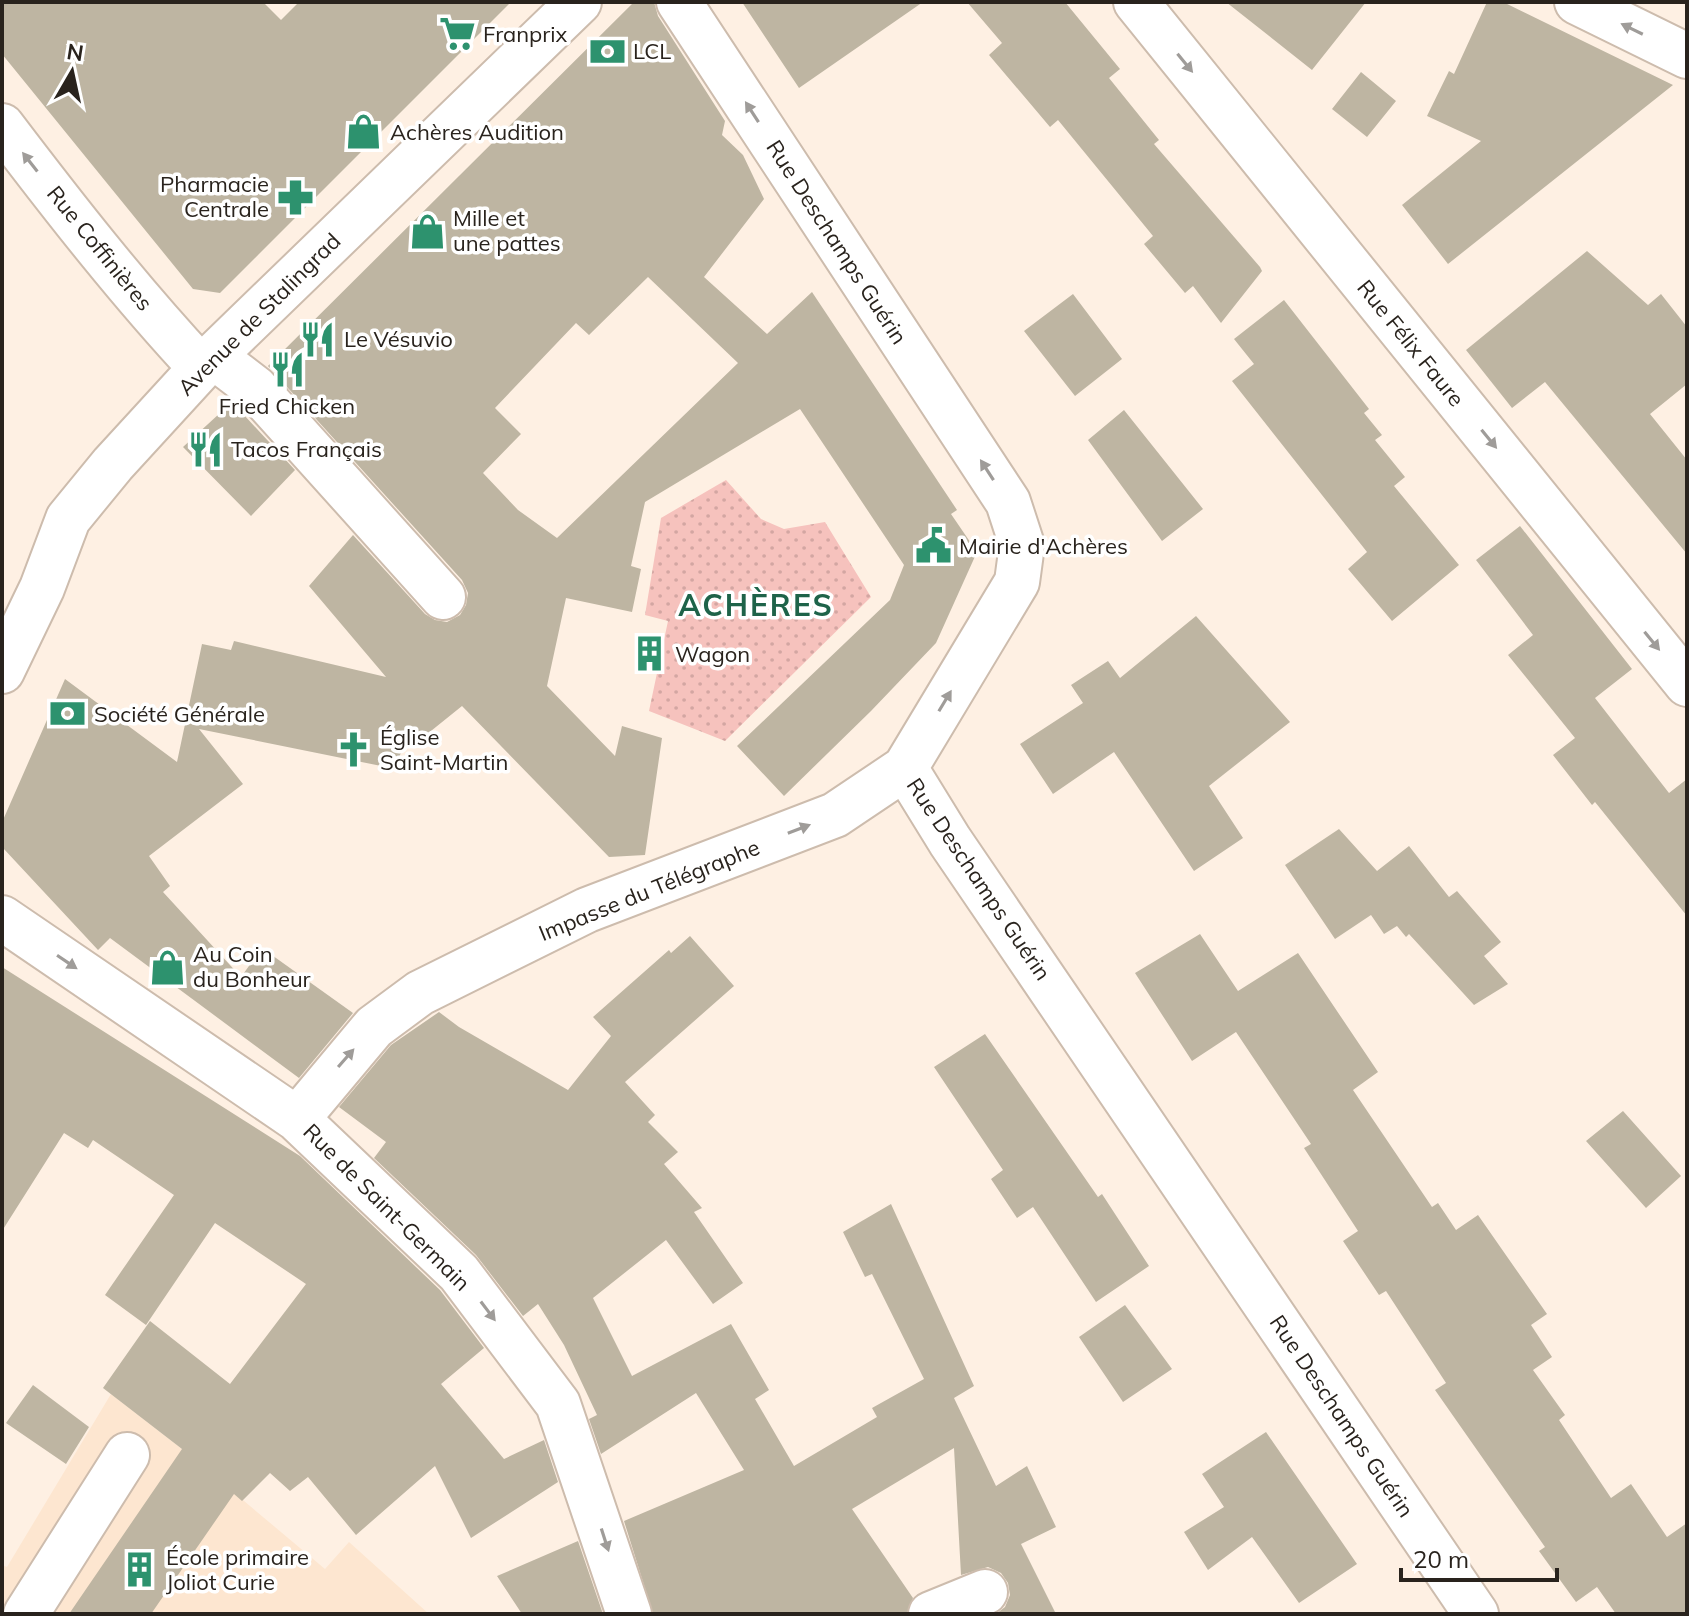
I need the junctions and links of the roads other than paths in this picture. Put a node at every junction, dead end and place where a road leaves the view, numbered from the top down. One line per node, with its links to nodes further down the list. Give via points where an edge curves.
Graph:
1 (579, 2): 7 (street, Avenue de Stalingrad)
2 (679, 2): 11 (street, Rue Deschamps Guérin, one-way to 2, via 1017,582 1022,545 1008,502)
3 (1136, 2): 10 (street, Rue Félix Faure, one-way to 10)
4 (1577, 2): 5 (street, one-way to 4)
5 (1687, 56)
6 (2, 126): 7 (street, Rue Coffinières, one-way to 6, via 162,326)
7 (207, 362): 8 (street, Rue Coffinières, via 255,388); 9 (street, Avenue de Stalingrad, via 68,519)
8 (443, 597)
9 (2, 671)
10 (1687, 684)
11 (905, 768): 13 (street, Impasse du Télégraphe, one-way to 11, via 374,1027 420,993 587,910 835,815); 19 (street, Rue Deschamps Guérin)
12 (2, 918): 13 (street, Rue de Saint-Germain, one-way to 13)
13 (297, 1119): 17 (street, Rue de Saint-Germain, one-way to 17, via 459,1273 558,1404)
14 (127, 1455): 16 (street)
15 (985, 1592): 18 (street)
16 (26, 1614)
17 (629, 1614)
18 (931, 1614)
19 (1476, 1614)

